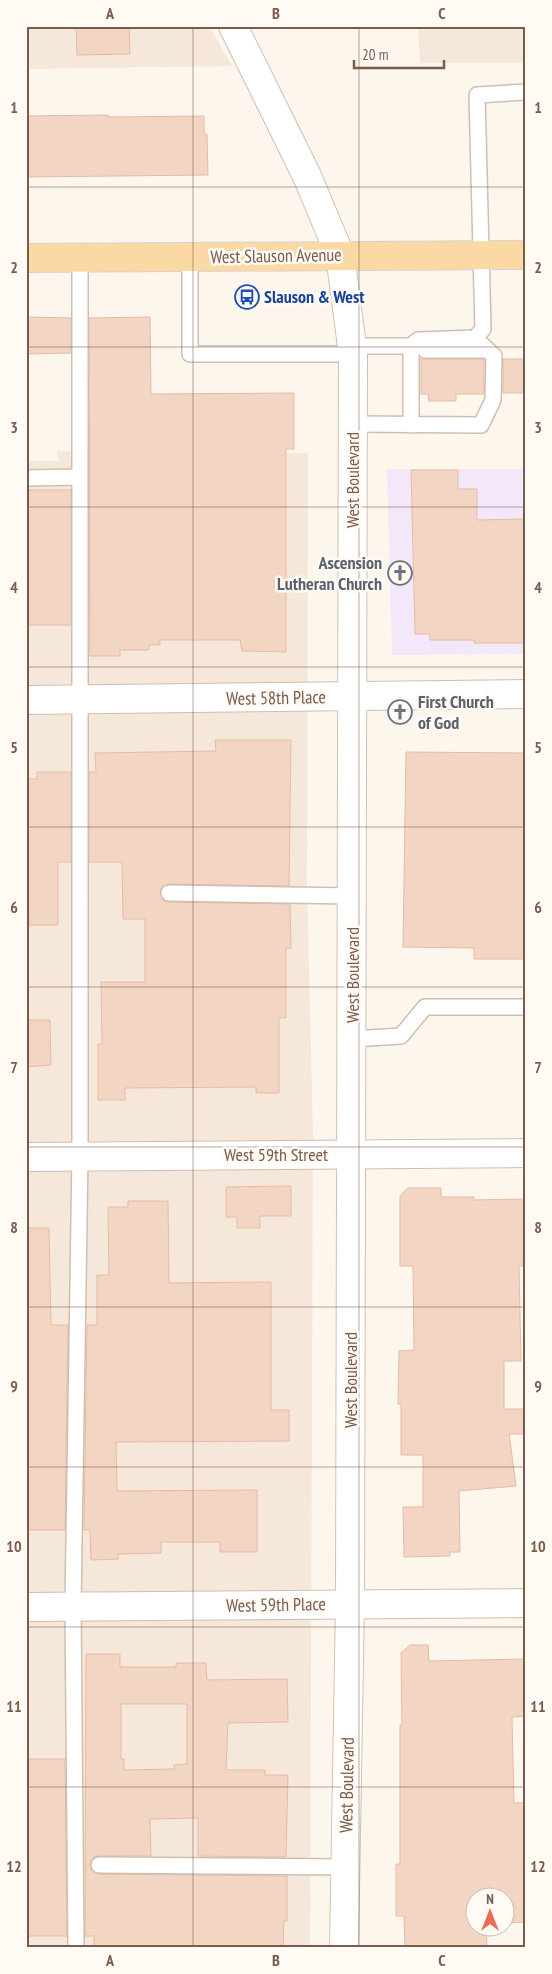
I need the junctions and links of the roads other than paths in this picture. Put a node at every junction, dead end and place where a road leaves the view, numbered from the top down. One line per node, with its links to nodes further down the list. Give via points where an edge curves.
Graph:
1 (233, 26): 3 (street, West Boulevard, via 307,176)
2 (526, 92): 4 (lane, via 477,95)
3 (340, 255): 4 (main road, West Slauson Avenue); 7 (main road, West Slauson Avenue); 11 (street, West Boulevard)
4 (483, 255): 5 (main road, West Slauson Avenue); 9 (lane, via 483,329)
5 (526, 255)
6 (80, 257): 7 (main road, West Slauson Avenue); 8 (main road, West Slauson Avenue); 15 (lane)
7 (190, 257): 11 (lane, via 190,354)
8 (26, 258)
9 (474, 338): 10 (lane); 12 (lane)
10 (414, 343): 11 (lane); 12 (lane, via 422,350); 14 (lane)
11 (353, 350): 13 (street, West Boulevard)
12 (486, 350): 14 (lane, via 494,356 493,400 481,425)
13 (353, 424): 14 (lane); 18 (street, West Boulevard)
14 (411, 425)
15 (80, 477): 16 (lane); 19 (lane)
16 (26, 478)
17 (526, 694): 18 (street, West 58th Place)
18 (352, 697): 19 (street, West 58th Place); 22 (street, West Boulevard)
19 (80, 699): 20 (street, West 58th Place); 27 (lane)
20 (26, 700)
21 (168, 893): 22 (lane)
22 (353, 896): 24 (street, West Boulevard)
23 (526, 1007): 24 (lane, via 425,1007 401,1036)
24 (352, 1039): 26 (street, West Boulevard)
25 (526, 1153): 26 (street, West 59th Street)
26 (352, 1154): 27 (street, West 59th Street); 30 (street, West Boulevard)
27 (80, 1156): 28 (street, West 59th Street); 31 (lane)
28 (26, 1157)
29 (526, 1603): 30 (street, West 59th Place)
30 (350, 1604): 31 (street, West 59th Place); 34 (street, West Boulevard)
31 (73, 1606): 32 (street, West 59th Place); 35 (lane)
32 (26, 1607)
33 (99, 1865): 34 (lane)
34 (346, 1867): 36 (street, West Boulevard)
35 (76, 1948)
36 (344, 1948)

